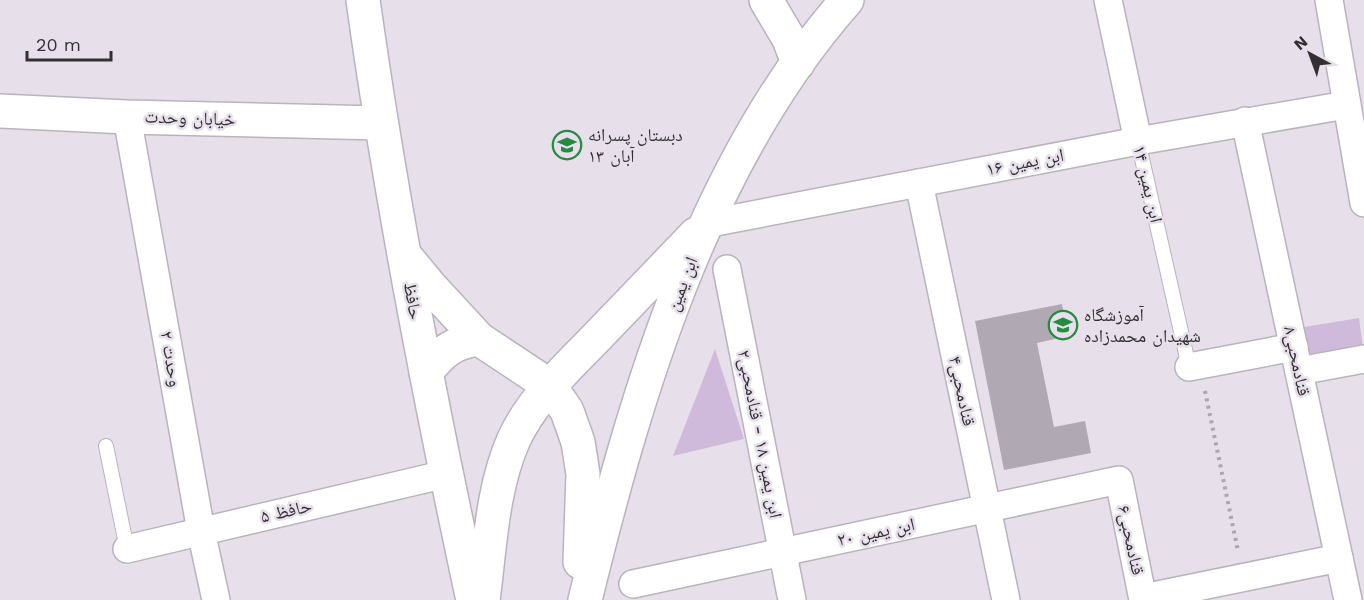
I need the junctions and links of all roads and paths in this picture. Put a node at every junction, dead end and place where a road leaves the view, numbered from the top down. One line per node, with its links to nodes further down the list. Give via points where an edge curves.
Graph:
1 (363, 0): 11 (main road, حافظ)
2 (766, 0): 6 (main road)
3 (847, 0): 6 (main road, ابن یمین)
4 (1107, 0): 13 (street, ابن یمین ۱۴)
5 (1329, 0): 7 (street)
6 (798, 63): 16 (main road, ابن یمین, via 756,126)
7 (1346, 105): 10 (street, ابن یمین ۱۶); 12 (street)
8 (0, 111): 9 (main road, خیابان وحدت)
9 (127, 117): 11 (main road, خیابان وحدت); 29 (street, وحدت ۲)
10 (1245, 122): 13 (street, ابن یمین ۱۶); 20 (street, قنادمحبی۸)
11 (380, 123): 17 (main road, حافظ)
12 (1358, 138): 15 (street)
13 (1138, 141): 14 (street, ابن یمین ۱۶); 22 (lane, ابن یمین ۱۴)
14 (919, 183): 16 (street, ابن یمین ۱۶); 28 (street, قنادمحبی۴)
15 (1364, 203)
16 (705, 224): 24 (main road); 40 (main road, ابن یمین, via 633,418)
17 (405, 255): 19 (main road); 23 (main road, حافظ)
18 (727, 269): 31 (street, ابن یمین ۱۸ - قنادمحبی۲)
19 (479, 339): 23 (main road, via 460,342 444,351); 24 (main road)
20 (1296, 359): 21 (street); 22 (street); 32 (street, قنادمحبی۸)
21 (1364, 359)
22 (1194, 366): 33 (path)
23 (426, 372): 26 (main road, حافظ)
24 (550, 386): 38 (main road, via 528,413 504,466); 39 (main road, via 567,411 578,442 583,474)
25 (106, 446): 30 (lane)
26 (446, 474): 29 (street, حافظ ۵); 37 (main road, حافظ)
27 (1119, 480): 28 (street, ابن یمین ۲۰); 35 (street, قنادمحبی۶)
28 (986, 508): 31 (street, ابن یمین ۲۰); 42 (street, قنادمحبی۴)
29 (201, 531): 30 (street, حافظ ۵); 36 (street, وحدت ۲)
30 (127, 549)
31 (783, 552): 34 (street, ابن یمین ۲۰); 41 (street, ابن یمین ۱۸ - قنادمحبی۲)
32 (1339, 558): 33 (street); 43 (street, قنادمحبی۸)
33 (1244, 578): 35 (street)
34 (633, 584)
35 (1143, 599)
36 (216, 600)
37 (472, 600)
38 (483, 600)
39 (579, 600)
40 (585, 600)
41 (792, 600)
42 (1005, 600)
43 (1347, 600)

